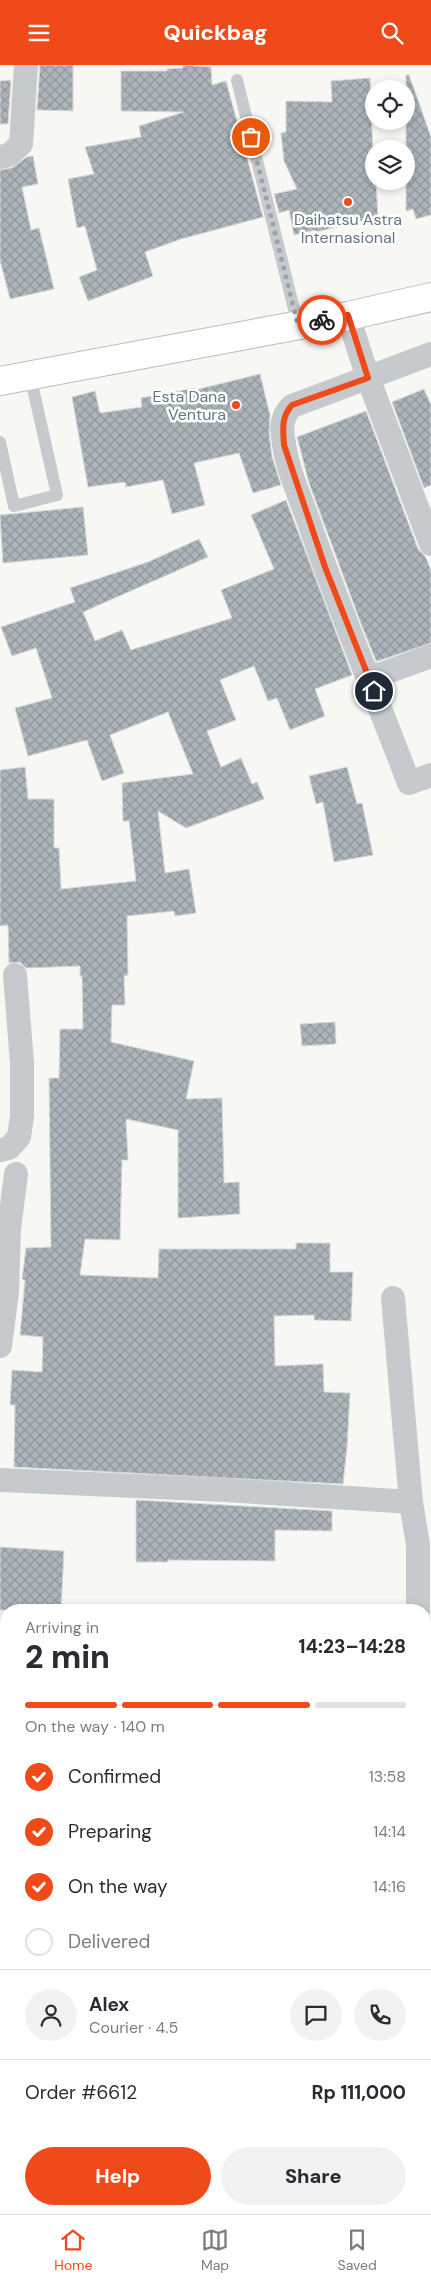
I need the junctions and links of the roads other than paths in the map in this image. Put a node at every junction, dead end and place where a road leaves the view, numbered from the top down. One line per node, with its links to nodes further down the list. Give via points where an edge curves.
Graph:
1 (26, 65): 3 (street, via 21,144 9,155)
2 (237, 80): 6 (lane)
3 (0, 157)
4 (431, 297): 5 (highway)
5 (348, 315): 6 (highway); 9 (street)
6 (298, 325): 8 (highway)
7 (431, 354): 9 (street)
8 (30, 375): 10 (highway); 11 (lane, via 57,495 14,506)
9 (368, 378): 12 (street); 14 (street, via 292,405 284,413 282,425 291,469)
10 (0, 381)
11 (0, 442)
12 (431, 544)
13 (431, 657): 14 (street, via 379,675)
14 (367, 673): 15 (street, via 408,783)
15 (431, 775)
16 (15, 975): 17 (street, via 22,1063 22,1116 19,1137 9,1148)
17 (0, 1150)
18 (16, 1174): 20 (street)
19 (393, 1298): 22 (street)
20 (0, 1347)
21 (0, 1480): 22 (street, via 226,1490)
22 (411, 1503): 23 (street, via 418,1545)
23 (418, 1604)

